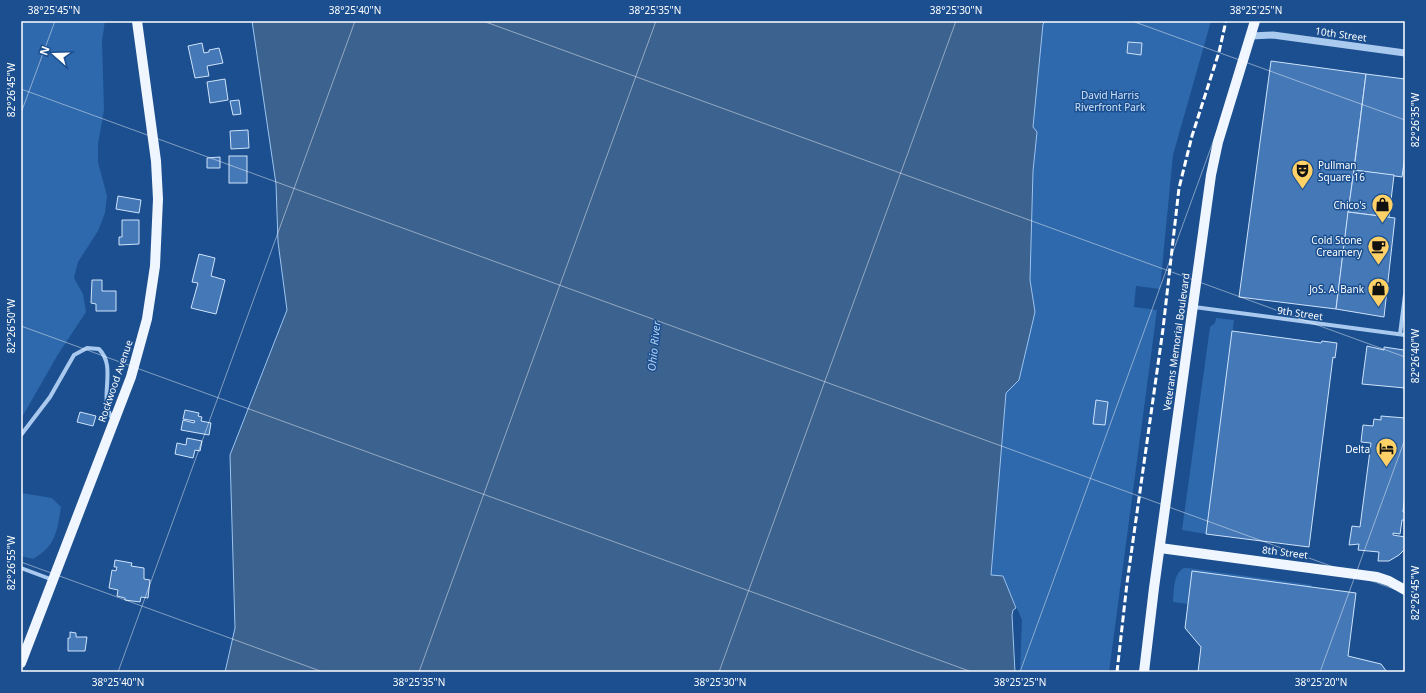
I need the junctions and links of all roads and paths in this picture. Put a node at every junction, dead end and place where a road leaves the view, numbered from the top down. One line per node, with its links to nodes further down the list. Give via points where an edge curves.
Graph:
1 (137, 21): 9 (main road, Rockwood Avenue, via 156,162 157,236 147,319 131,377)
2 (1255, 21): 3 (main road, Veterans Memorial Boulevard)
3 (1251, 36): 4 (street, 10th Street, via 1273,35); 6 (main road, Veterans Memorial Boulevard, via 1214,157)
4 (1405, 53)
5 (1405, 294): 7 (street)
6 (1193, 307): 7 (street, 9th Street); 11 (main road, Veterans Memorial Boulevard)
7 (1400, 334): 8 (street, 9th Street)
8 (1405, 335)
9 (115, 420): 10 (street, via 108,407 106,360 99,349 87,348 70,361 50,397); 13 (main road, Rockwood Avenue)
10 (21, 435)
11 (1160, 548): 14 (main road, 8th Street, via 1377,577); 16 (main road, Veterans Memorial Boulevard)
12 (21, 568): 13 (street)
13 (54, 580): 15 (main road, Rockwood Avenue)
14 (1405, 590)
15 (21, 663)
16 (1144, 672)

